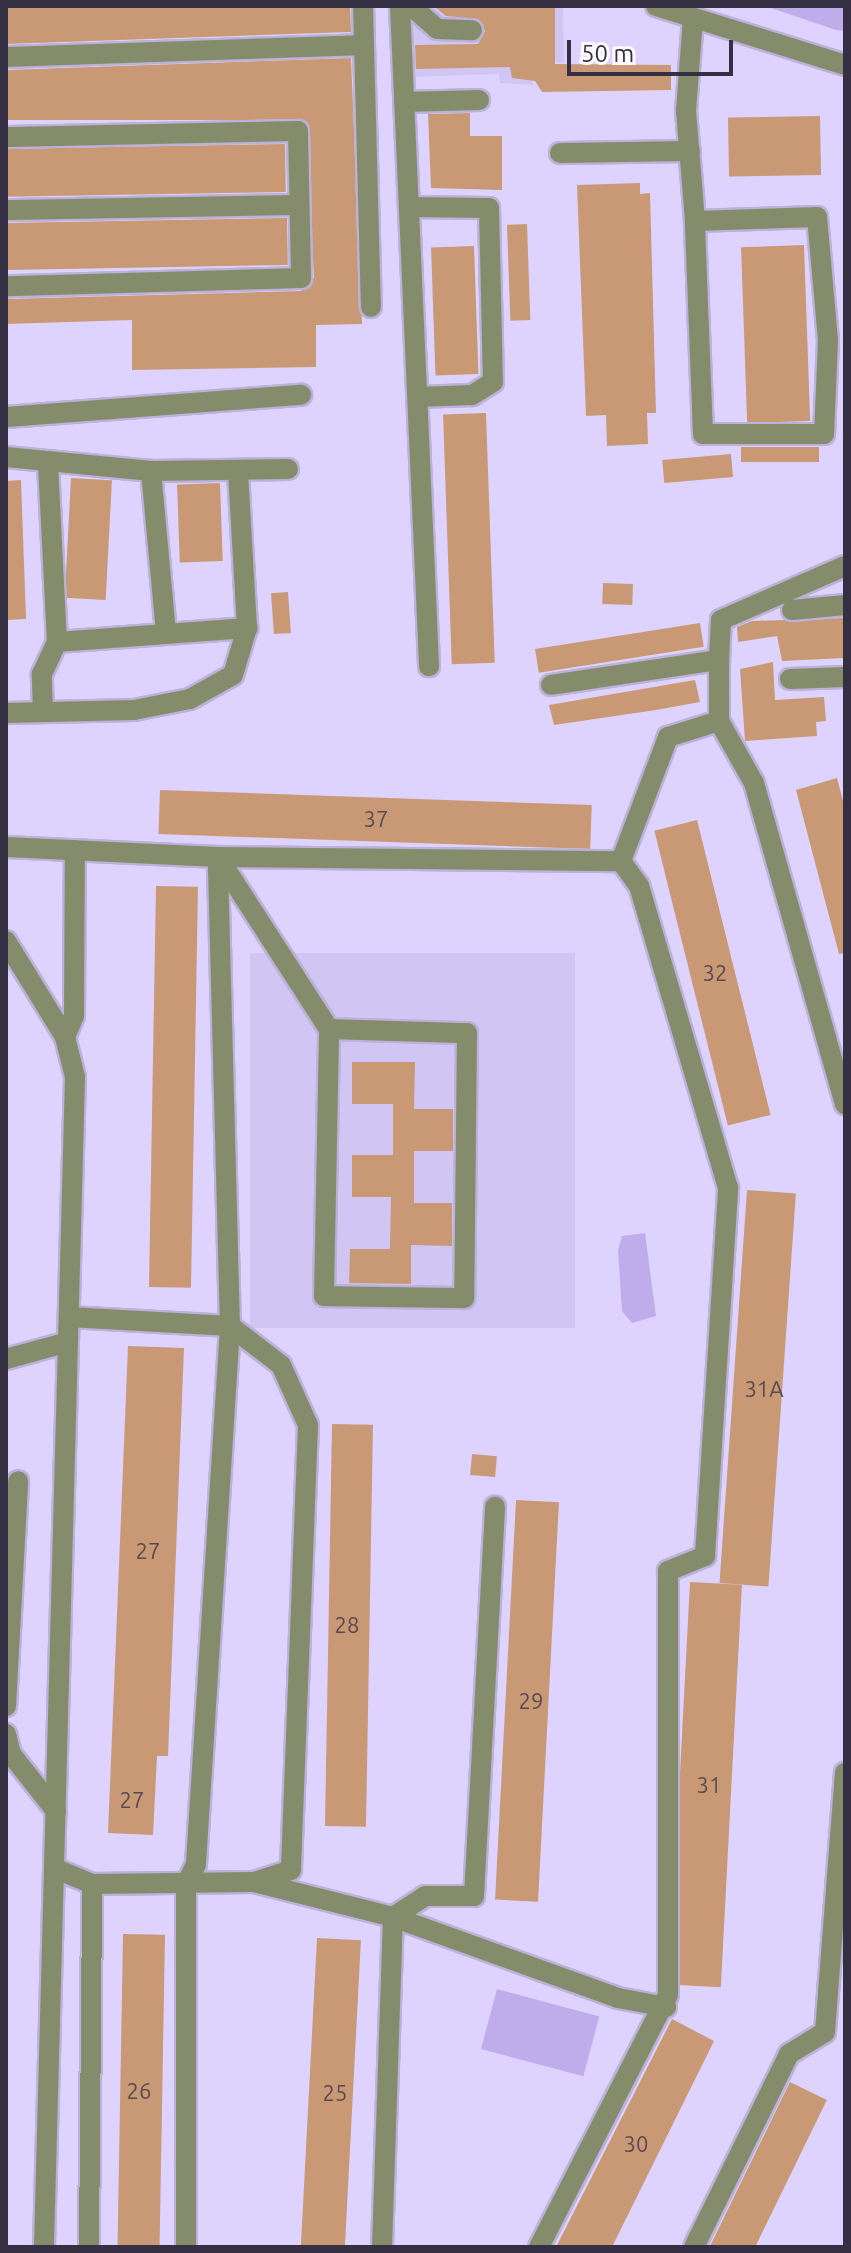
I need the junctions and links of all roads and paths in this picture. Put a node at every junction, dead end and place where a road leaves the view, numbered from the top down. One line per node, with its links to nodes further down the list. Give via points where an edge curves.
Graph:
1 (363, 6): 7 (street)
2 (400, 6): 11 (street)
3 (411, 6): 6 (street, via 437,29)
4 (656, 6): 5 (street)
5 (693, 18): 9 (street); 13 (street)
6 (472, 30)
7 (364, 45): 8 (street); 20 (street)
8 (6, 57)
9 (845, 65)
10 (479, 100): 11 (street)
11 (404, 102): 16 (street)
12 (6, 137): 15 (street, via 298,131)
13 (690, 151): 14 (street); 18 (street)
14 (560, 153)
15 (298, 205): 17 (street); 19 (street, via 301,278)
16 (409, 207): 22 (street); 22 (street, via 489,208 493,382 472,395)
17 (6, 210)
18 (695, 221): 18 (street, via 703,434 824,434 828,340 817,217)
19 (6, 286)
20 (371, 307)
21 (301, 395): 23 (street)
22 (418, 397): 36 (street)
23 (6, 417)
24 (6, 457): 25 (street)
25 (48, 464): 28 (street); 34 (street)
26 (288, 469): 27 (street)
27 (238, 470): 28 (street); 32 (street)
28 (151, 471): 33 (street)
29 (845, 566): 35 (street, via 721,620)
30 (845, 605): 31 (street)
31 (792, 610)
32 (247, 628): 33 (street); 40 (street, via 233,675 190,699 134,710)
33 (166, 633): 34 (street)
34 (57, 642): 40 (street, via 42,674)
35 (719, 660): 39 (street); 42 (street)
36 (429, 666)
37 (845, 677): 38 (street)
38 (790, 679)
39 (551, 685)
40 (43, 712): 41 (street)
41 (6, 713)
42 (719, 721): 46 (street, via 668,737); 50 (street, via 754,783)
43 (6, 847): 44 (street)
44 (75, 850): 45 (street); 49 (street, via 74,1016)
45 (218, 857): 46 (street); 48 (street); 52 (street)
46 (621, 861): 66 (street, via 639,886 728,1188 705,1556 668,1571)
47 (6, 941): 49 (street)
48 (329, 1029): 48 (street, via 324,1296 464,1298 467,1033)
49 (65, 1037): 51 (street, via 75,1077)
50 (845, 1104)
51 (69, 1317): 52 (street); 53 (street)
52 (230, 1326): 62 (street, via 281,1365 308,1425 291,1870); 64 (street, via 196,1864)
53 (68, 1342): 54 (street); 60 (street)
54 (6, 1359)
55 (18, 1481): 57 (street)
56 (495, 1507): 65 (street, via 474,1896 425,1896)
57 (6, 1706)
58 (6, 1734): 60 (street, via 11,1754)
59 (845, 1773): 72 (street, via 825,2032 789,2054)
60 (56, 1811): 61 (street)
61 (54, 1868): 63 (street); 67 (street)
62 (254, 1882): 64 (street); 65 (street)
63 (92, 1884): 64 (street); 68 (street)
64 (186, 1884): 69 (street)
65 (393, 1917): 66 (street, via 618,1998); 70 (street)
66 (666, 2007): 71 (street)
67 (44, 2247)
68 (89, 2247)
69 (186, 2247)
70 (382, 2247)
71 (539, 2247)
72 (694, 2247)

